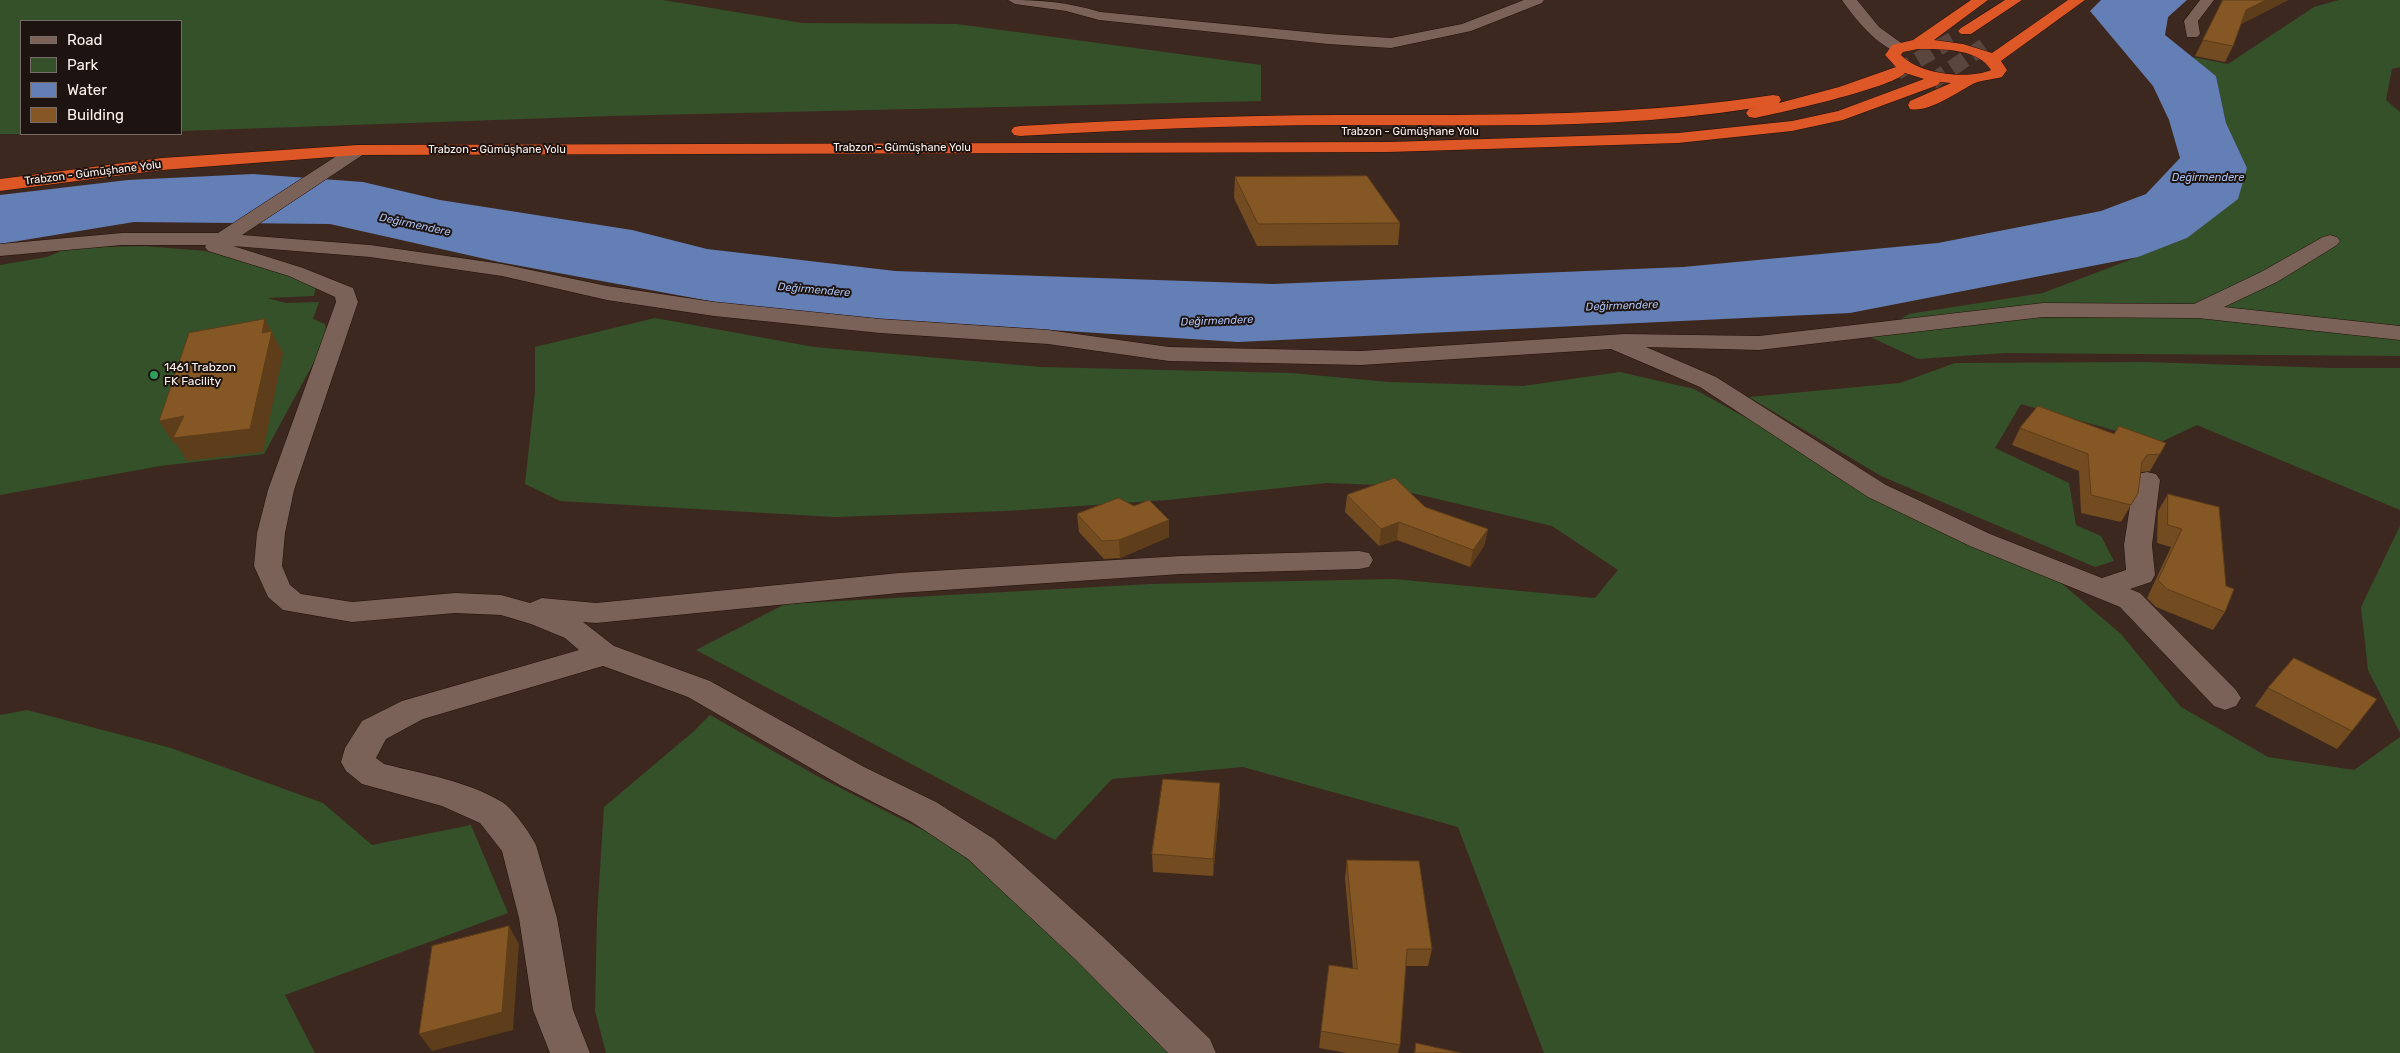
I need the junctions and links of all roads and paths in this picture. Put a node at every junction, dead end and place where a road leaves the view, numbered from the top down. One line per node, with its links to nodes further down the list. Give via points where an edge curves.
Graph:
1 (1015, 0): 2 (street, via 1067,7 1099,16 1374,43 1411,40 1466,28)
2 (1538, 0)
3 (1849, 0): 14 (street)
4 (1982, 0): 12 (highway, Trabzon - Gümüşhane Yolu)
5 (2015, 0): 11 (highway)
6 (2055, 0): 9 (highway)
7 (2078, 0): 13 (highway)
8 (2207, 0): 10 (street, via 2190,21)
9 (2007, 32)
10 (2192, 34)
11 (1955, 38)
12 (1918, 44): 13 (highway, Trabzon - Gümüşhane Yolu); 14 (highway, Trabzon - Gümüşhane Yolu)
13 (1990, 49): 15 (highway, via 1999,70 1996,74)
14 (1897, 60): 15 (highway, via 1923,73); 21 (highway, Trabzon - Gümüşhane Yolu, via 1845,92 1789,107 1678,124 1578,131 257,140 150,150)
15 (1966, 80): 20 (highway, via 1912,107 1809,140 1704,152)
16 (1932, 82): 17 (highway, Trabzon - Gümüşhane Yolu, via 1844,115 1792,126 1678,138 1388,147)
17 (996, 148): 18 (highway, Trabzon - Gümüşhane Yolu); 19 (highway, Trabzon - Gümüşhane Yolu, via 1189,156)
18 (352, 155): 22 (highway, Trabzon - Gümüşhane Yolu, via 162,164); 23 (street)
19 (1587, 158)
20 (1606, 158)
21 (0, 172)
22 (0, 185)
23 (230, 234): 25 (street, via 122,239); 28 (street, via 493,268 607,294 714,309 880,326 1048,337 1170,354 1361,358); 32 (street, via 215,247 296,272 345,293 347,302 281,490 271,533 268,566 278,590 293,603 352,612 455,602)
24 (2330, 241): 26 (street, via 2269,277)
25 (0, 250)
26 (2198, 311): 27 (street); 28 (street, via 2043,310 1759,343)
27 (2400, 333)
28 (1614, 342): 31 (street, via 1708,382 1877,491 1980,540)
29 (2147, 480): 31 (street, via 2138,545 2141,575)
30 (1359, 560): 32 (street, via 1181,565 899,583 596,613)
31 (2103, 588): 34 (street, via 2130,600)
32 (501, 605): 33 (street, via 576,631)
33 (603, 654): 35 (street, via 413,710 374,730 362,748 358,762 374,776 450,794 492,813 518,845 538,918 553,1010); 36 (street, via 699,689 852,776 924,812 981,849 1089,948)
34 (2225, 698)
35 (570, 1053)
36 (1196, 1053)

